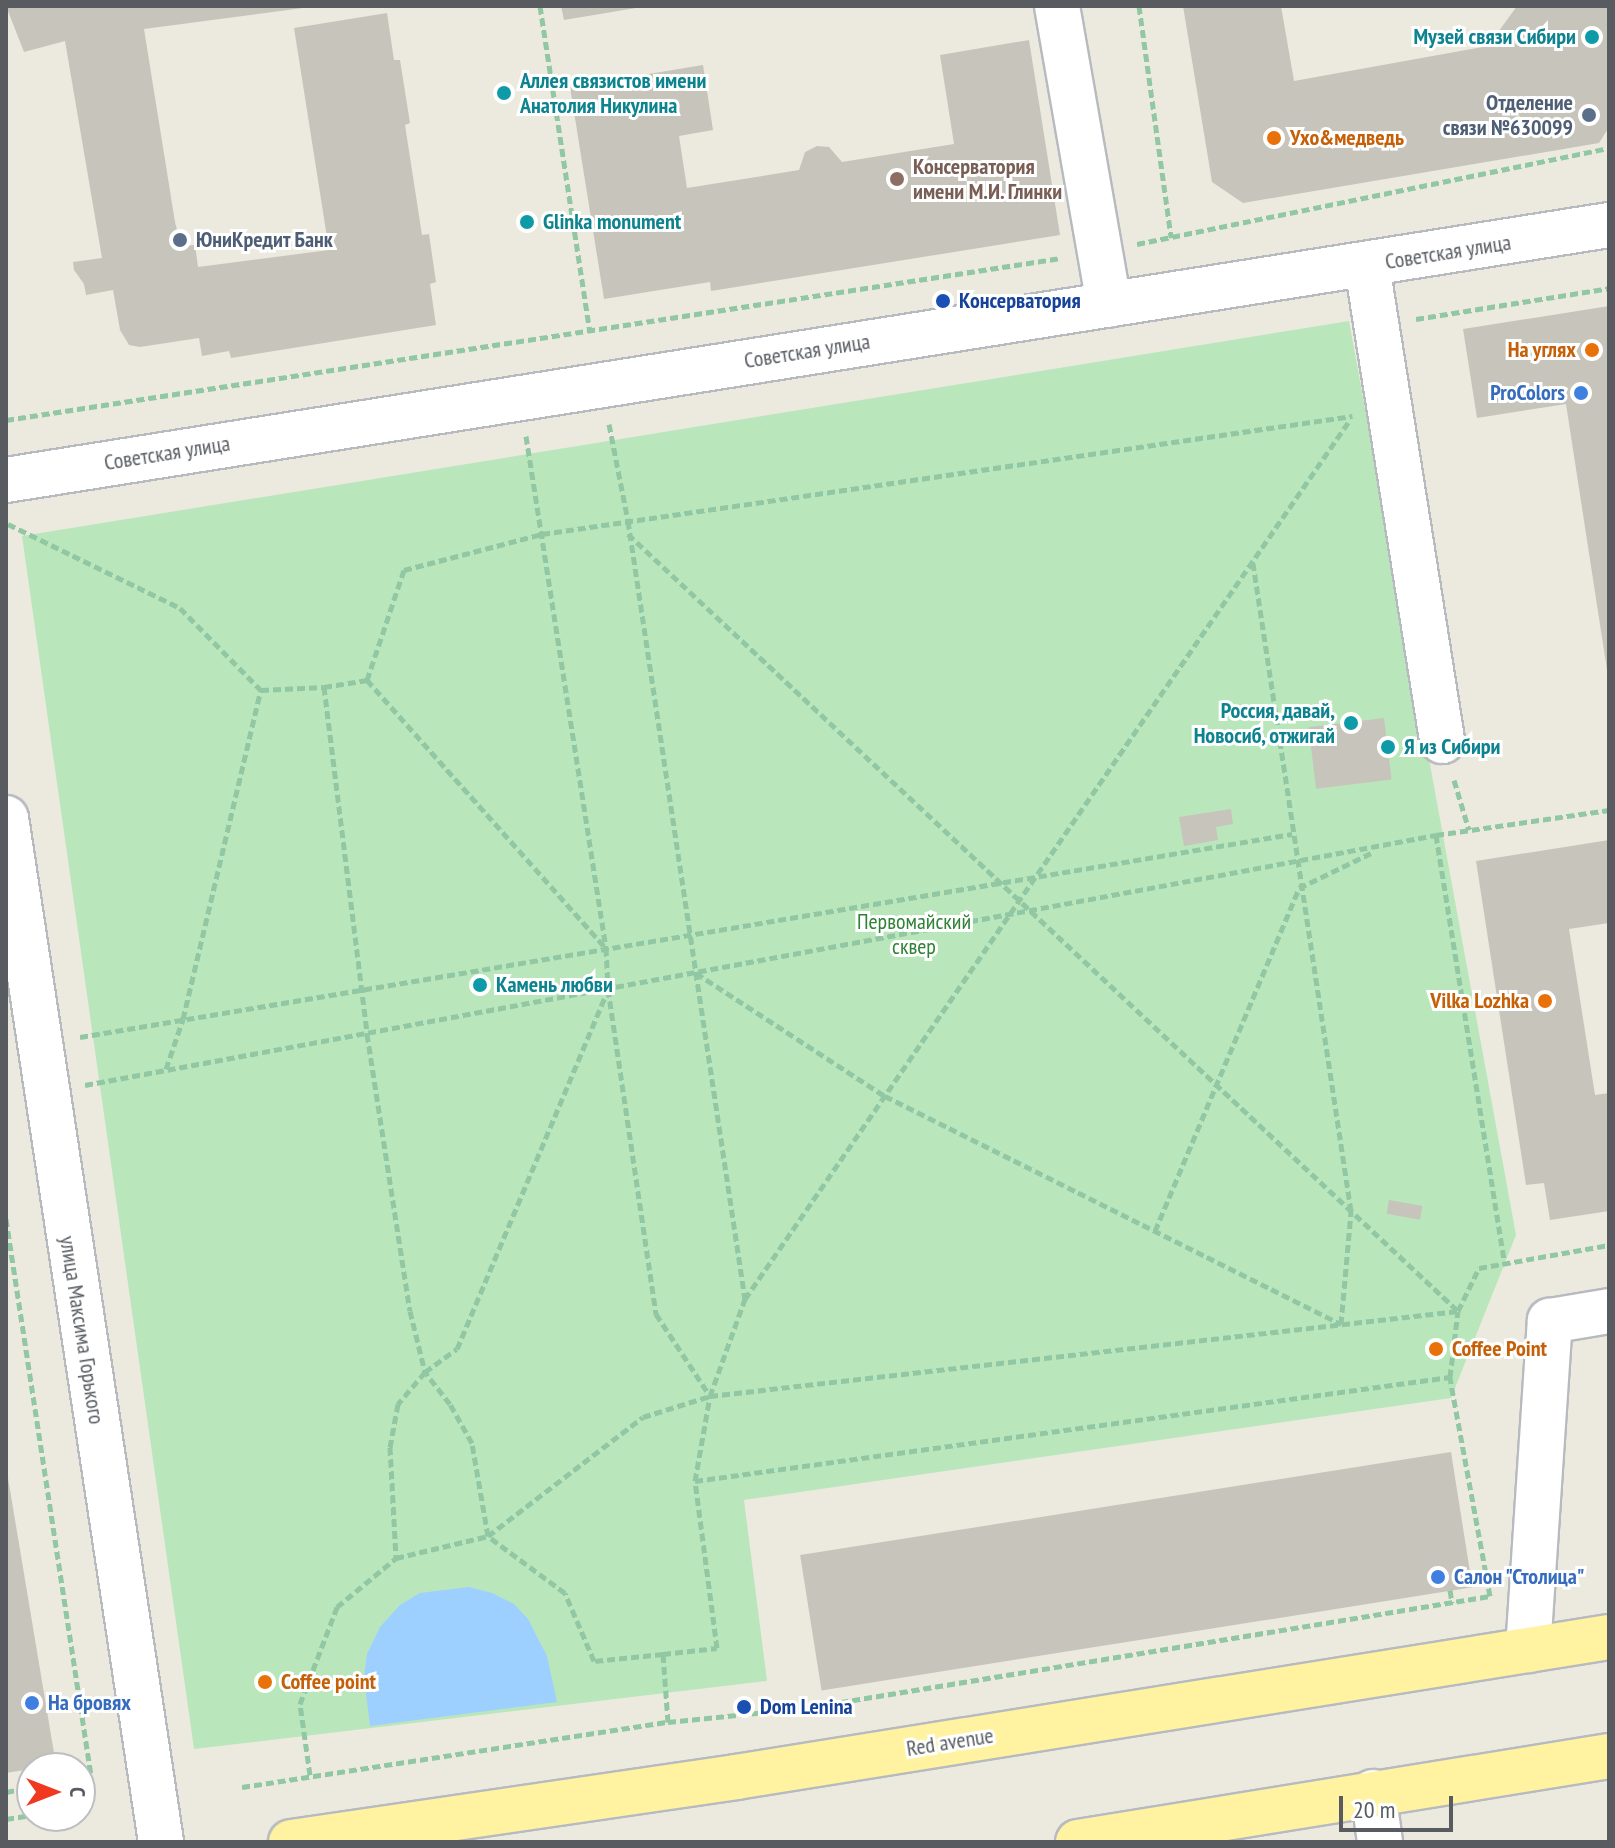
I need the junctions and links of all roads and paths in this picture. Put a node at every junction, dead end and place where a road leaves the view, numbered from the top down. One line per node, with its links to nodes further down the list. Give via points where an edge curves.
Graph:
1 (540, 6): 10 (path)
2 (1057, 6): 7 (street)
3 (1139, 6): 6 (path)
4 (1609, 148): 6 (path)
5 (1609, 225): 8 (street, Советская улица)
6 (1171, 238): 7 (path)
7 (1102, 251): 9 (street); 10 (path)
8 (1367, 266): 9 (street, Советская улица); 11 (street)
9 (1109, 304): 16 (street, Советская улица)
10 (590, 332): 13 (path)
11 (1384, 379): 12 (path); 25 (street)
12 (1353, 415): 17 (path); 21 (path)
13 (6, 420)
14 (609, 423): 17 (path)
15 (526, 435): 19 (path)
16 (6, 480)
17 (628, 521): 19 (path); 20 (path)
18 (8, 524): 24 (path, via 180,608)
19 (542, 534): 22 (path, via 404,570); 40 (path)
20 (628, 534): 34 (path); 39 (path)
21 (1252, 562): 29 (path); 33 (path)
22 (367, 680): 23 (path); 40 (path)
23 (324, 687): 24 (path); 42 (path)
24 (261, 690): 44 (path)
25 (1442, 741): 28 (path)
26 (1609, 810): 28 (path)
27 (6, 818): 46 (street, улица Максима Горького)
28 (1469, 830): 30 (path)
29 (1292, 834): 32 (path); 33 (path)
30 (1436, 835): 31 (path); 55 (path)
31 (1382, 848): 32 (path); 35 (path)
32 (1296, 863): 35 (path); 37 (path)
33 (1036, 877): 34 (path); 36 (path)
34 (1000, 882): 36 (path); 39 (path)
35 (1299, 888): 48 (path); 51 (path)
36 (1019, 900): 37 (path); 38 (path)
37 (1032, 912): 38 (path); 48 (path)
38 (1010, 916): 41 (path); 50 (path)
39 (691, 934): 40 (path); 41 (path)
40 (606, 948): 42 (path); 43 (path)
41 (696, 973): 43 (path); 50 (path); 56 (path)
42 (362, 989): 44 (path); 45 (path)
43 (608, 989): 45 (path); 60 (path, via 457,1349); 62 (path, via 656,1314)
44 (183, 1019): 46 (path); 47 (path)
45 (367, 1034): 47 (path); 60 (path, via 410,1311)
46 (39, 1043): 49 (street, улица Максима Горького)
47 (166, 1070): 49 (path)
48 (1214, 1083): 51 (path); 53 (path)
49 (45, 1092): 77 (street, улица Максима Горького)
50 (885, 1096): 53 (path); 56 (path)
51 (1351, 1211): 57 (path); 59 (path)
52 (6, 1219): 72 (path)
53 (1155, 1231): 59 (path)
54 (1609, 1245): 55 (path)
55 (1505, 1264): 57 (path, via 1479,1268)
56 (745, 1299): 62 (path)
57 (1458, 1311): 59 (path); 61 (path)
58 (1609, 1311): 69 (street, via 1550,1321)
59 (1341, 1324): 62 (path)
60 (425, 1372): 64 (path, via 472,1443); 65 (path, via 398,1404 390,1447)
61 (1450, 1377): 63 (path); 67 (path, via 1490,1596)
62 (710, 1396): 63 (path); 64 (path, via 643,1417)
63 (695, 1481): 70 (path, via 717,1648)
64 (488, 1536): 65 (path); 70 (path, via 565,1593 594,1661)
65 (396, 1558): 74 (path, via 337,1607 300,1704)
66 (1450, 1590): 67 (path)
67 (1452, 1603): 71 (path, via 805,1708)
68 (1609, 1637): 69 (main road, Red avenue)
69 (1528, 1650): 78 (main road, Red avenue)
70 (663, 1654): 71 (path)
71 (668, 1722): 74 (path)
72 (87, 1752)
73 (1609, 1756): 76 (main road)
74 (310, 1775): 75 (path)
75 (242, 1787)
76 (1373, 1792): 79 (main road); 80 (street)
77 (161, 1842)
78 (291, 1842)
79 (1078, 1842)
80 (1380, 1842)

